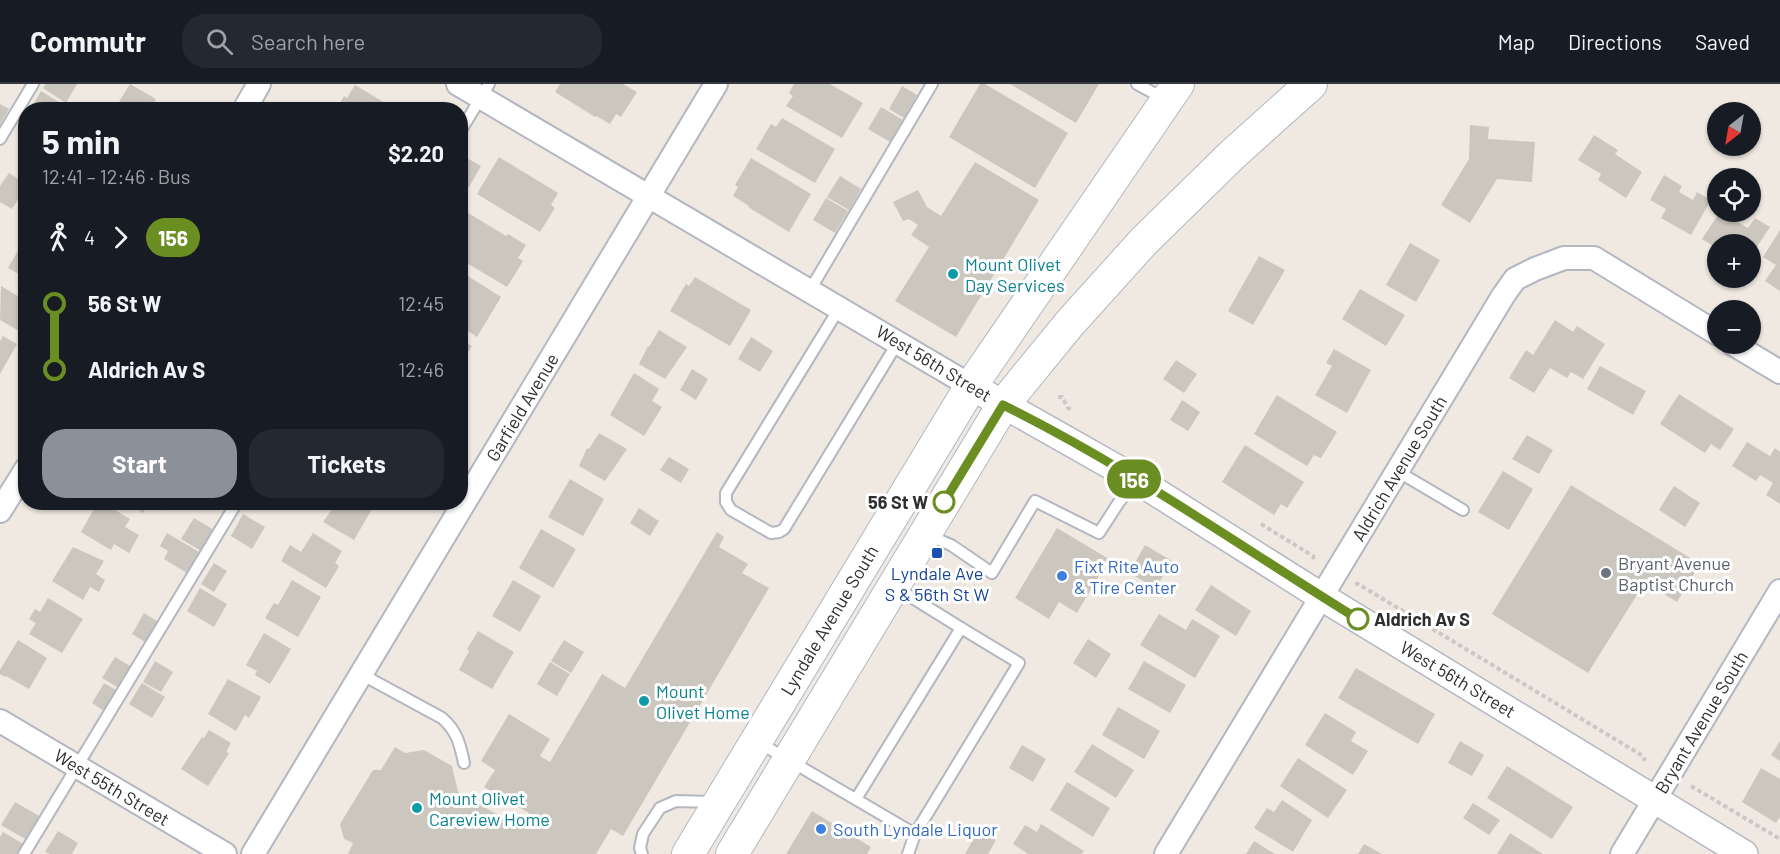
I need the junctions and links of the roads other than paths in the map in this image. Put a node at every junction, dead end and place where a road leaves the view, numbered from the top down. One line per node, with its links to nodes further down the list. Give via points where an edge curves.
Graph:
1 (33, 84): 9 (lane)
2 (259, 84): 10 (street)
3 (458, 84): 8 (street, West 56th Street)
4 (716, 84): 14 (street, Garfield Avenue)
5 (932, 84): 15 (lane)
6 (1311, 84): 22 (main road, Lyndale Avenue South, via 1144,241)
7 (1157, 89): 21 (main road, Lyndale Avenue South, via 1085,218)
8 (485, 91): 12 (lane); 14 (street, West 56th Street)
9 (22, 102)
10 (249, 102)
11 (18, 109): 13 (lane)
12 (468, 119)
13 (0, 139)
14 (650, 195): 15 (street, West 56th Street); 26 (street, Garfield Avenue)
15 (810, 290): 16 (street, West 56th Street)
16 (840, 307): 18 (street, West 56th Street); 18 (lane, via 726,493 731,510 771,533 784,529)
17 (1707, 327): 23 (street, Aldrich Avenue South, via 1594,258 1564,258 1535,269 1515,279 1503,296)
18 (898, 342): 21 (street, West 56th Street)
19 (1750, 354): 20 (street)
20 (1780, 372)
21 (971, 386): 22 (street, West 56th Street); 38 (main road, Lyndale Avenue South)
22 (1003, 405): 24 (street, West 56th Street); 31 (main road, Lyndale Avenue South)
23 (1397, 471): 29 (lane); 34 (street, Aldrich Avenue South)
24 (1137, 480): 31 (lane, via 1099,533 1035,501 992,573 951,545); 34 (street, West 56th Street)
25 (18, 482): 30 (street)
26 (468, 497)
27 (232, 510): 41 (lane)
28 (460, 510): 36 (street, Garfield Avenue)
29 (1463, 510)
30 (0, 511)
31 (924, 534): 32 (main road, Lyndale Avenue South)
32 (893, 585): 35 (lane); 39 (main road, Lyndale Avenue South)
33 (1780, 591): 43 (street, Bryant Avenue South)
34 (1322, 597): 43 (street, West 56th Street); 53 (street, Aldrich Avenue South)
35 (961, 628): 42 (lane); 45 (lane, via 1019,663)
36 (361, 674): 40 (lane, via 452,726); 48 (street, Garfield Avenue)
37 (0, 721): 41 (street, West 55th Street)
38 (756, 741): 39 (lane); 44 (main road, Lyndale Avenue South)
39 (788, 760): 42 (lane); 51 (main road, Lyndale Avenue South)
40 (464, 763)
41 (78, 767): 46 (lane); 47 (street, West 55th Street)
42 (856, 800): 45 (lane)
43 (1655, 800): 54 (street, Bryant Avenue South); 55 (street, West 56th Street)
44 (719, 802): 49 (lane, via 676,801 660,808 643,834); 50 (main road, Lyndale Avenue South)
45 (915, 834): 52 (lane)
46 (24, 854)
47 (225, 854)
48 (253, 854)
49 (642, 854)
50 (688, 854)
51 (732, 854)
52 (908, 854)
53 (1166, 854)
54 (1622, 854)
55 (1744, 854)

